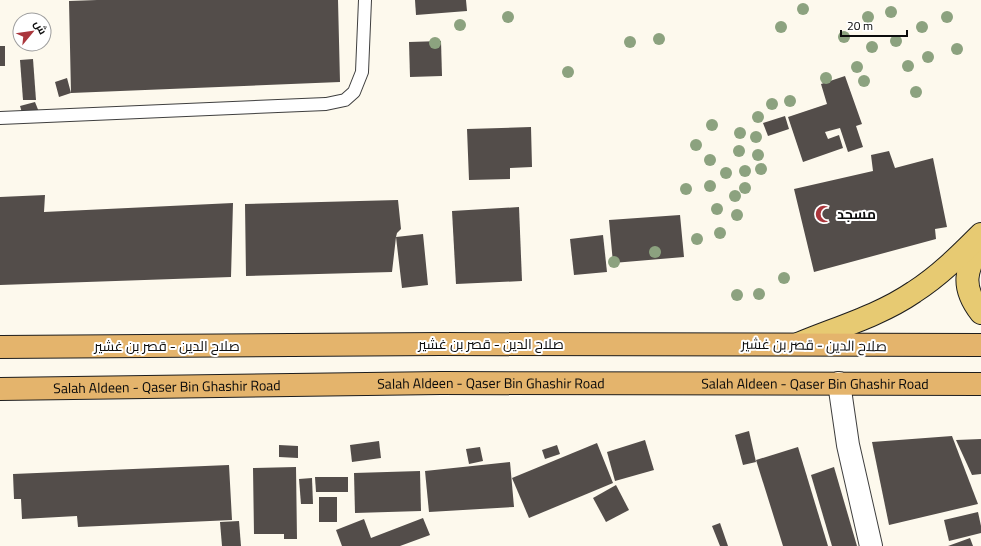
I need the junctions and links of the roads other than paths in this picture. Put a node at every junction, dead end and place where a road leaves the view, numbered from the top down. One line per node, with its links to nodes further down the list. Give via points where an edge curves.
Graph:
1 (365, 0): 2 (lane, via 362,72 354,92 345,100 326,104)
2 (0, 118)
3 (981, 234): 6 (main road, via 937,275 908,296)
4 (981, 242): 5 (main road, via 968,268 967,286 972,301)
5 (981, 313)
6 (798, 344): 7 (highway, صلاح الدين - قصر بن غشير); 8 (highway, صلاح الدين - قصر بن غشير)
7 (981, 345)
8 (0, 347)
9 (839, 383): 10 (highway, Salah Aldeen - Qaser Bin Ghashir Road); 11 (highway, Salah Aldeen - Qaser Bin Ghashir Road, via 441,383); 12 (street, via 848,445)
10 (981, 384)
11 (0, 390)
12 (871, 546)

